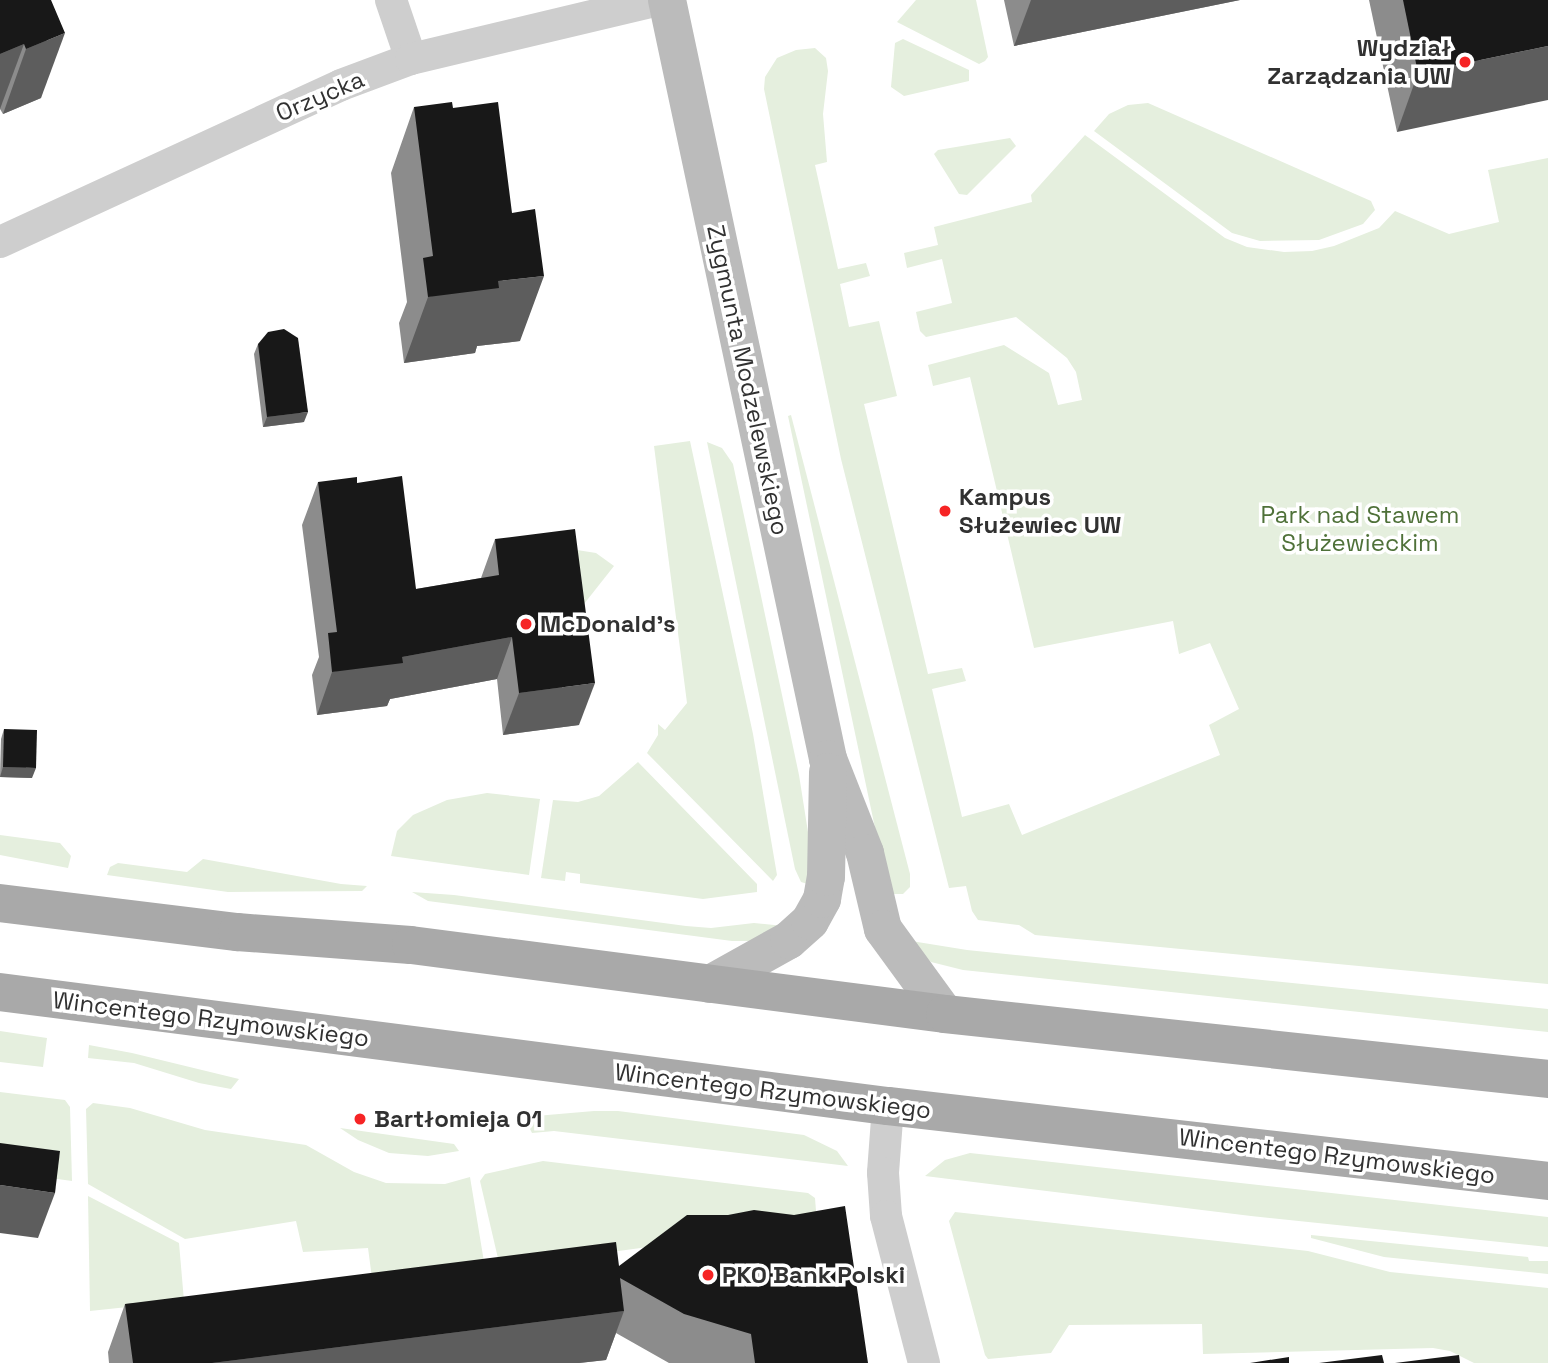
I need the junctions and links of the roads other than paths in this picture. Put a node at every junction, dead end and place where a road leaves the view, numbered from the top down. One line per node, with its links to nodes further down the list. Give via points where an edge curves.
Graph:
1 (391, 0): 4 (street)
2 (658, 0): 4 (street, Orzycka)
3 (667, 0): 6 (street, Zygmunta Modzelewskiego)
4 (411, 59): 5 (street, Orzycka, via 341,85)
5 (0, 242)
6 (828, 759): 8 (street, Zygmunta Modzelewskiego, via 827,877 816,910 789,940); 10 (street, Zygmunta Modzelewskiego, via 865,853 883,929)
7 (0, 903): 8 (main road, via 237,932 411,945)
8 (710, 984): 10 (main road)
9 (0, 992): 12 (main road, Wincentego Rzymowskiego)
10 (946, 1014): 11 (main road)
11 (1548, 1079)
12 (888, 1106): 13 (main road, Wincentego Rzymowskiego); 14 (street, via 883,1173 886,1216)
13 (1548, 1181)
14 (924, 1363)

